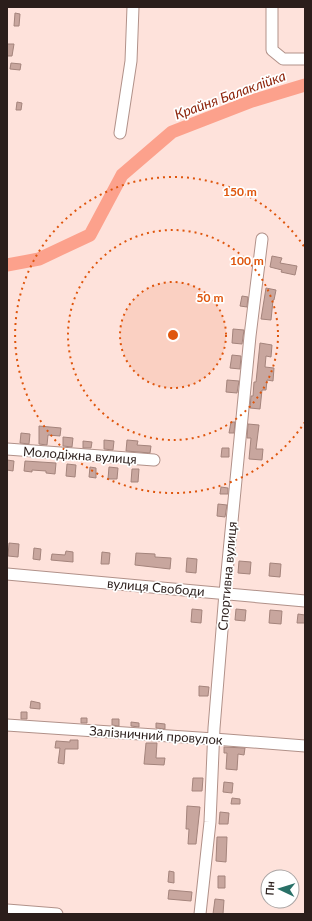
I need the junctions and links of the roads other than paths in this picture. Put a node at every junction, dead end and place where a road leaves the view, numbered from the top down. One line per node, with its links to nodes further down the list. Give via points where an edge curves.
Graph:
1 (133, 7): 4 (street, via 131,61)
2 (272, 7): 3 (street, via 272,50 283,59)
3 (305, 59)
4 (120, 133)
5 (262, 239): 9 (street, Спортивна вулиця)
6 (7, 449): 7 (street, Молодіжна вулиця)
7 (154, 460)
8 (7, 574): 9 (street, вулиця Свободи)
9 (225, 593): 10 (street, вулиця Свободи); 12 (street, Спортивна вулиця)
10 (305, 601)
11 (7, 725): 12 (street, Залізничний провулок)
12 (214, 739): 13 (street, Залізничний провулок); 16 (street, Спортивна вулиця, via 210,822)
13 (305, 746)
14 (7, 910): 15 (street)
15 (58, 914)
16 (200, 914)

